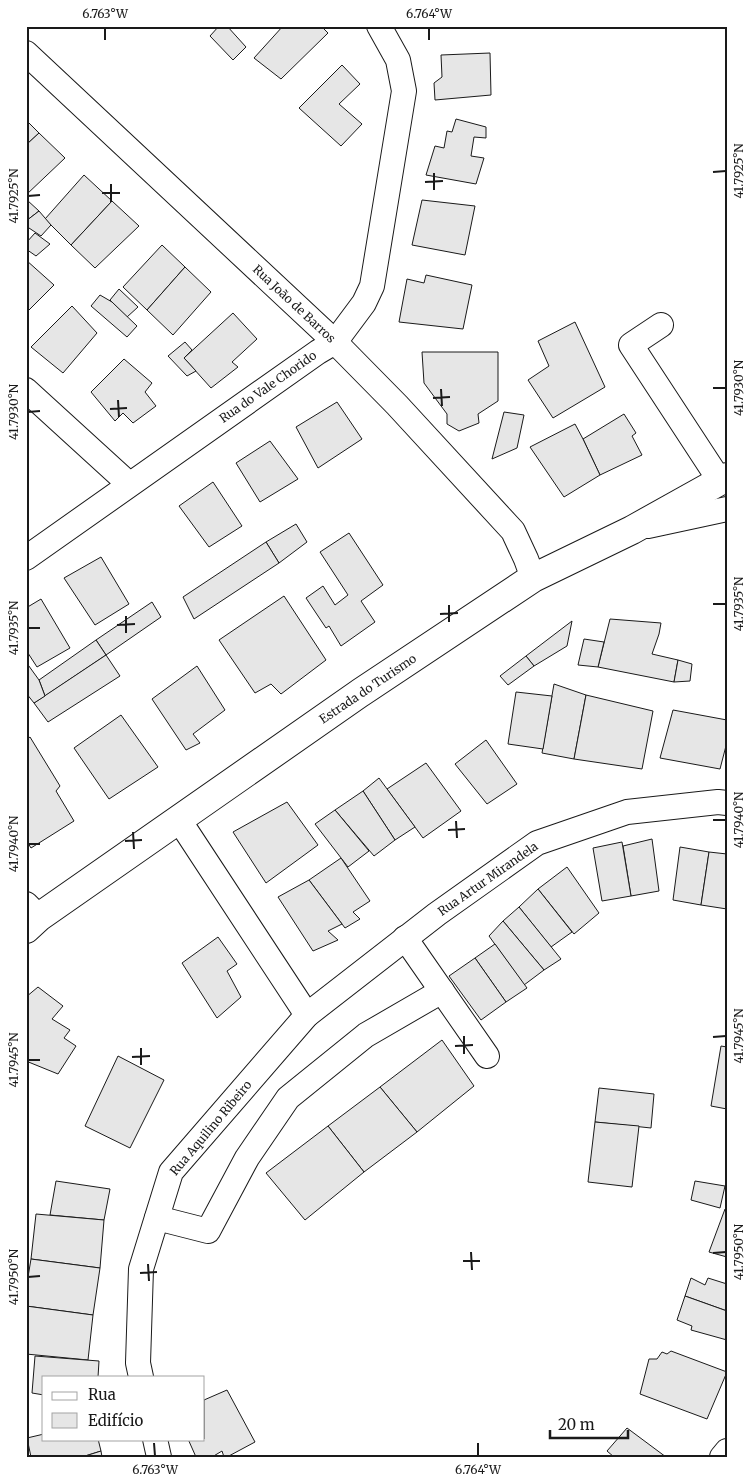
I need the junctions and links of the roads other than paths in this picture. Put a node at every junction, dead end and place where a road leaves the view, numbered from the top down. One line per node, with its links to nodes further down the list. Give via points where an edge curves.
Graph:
1 (379, 26): 4 (street, Rua do Vale Chorido, via 398,60 404,91 372,286 364,303)
2 (26, 53): 4 (street, Rua João de Barros)
3 (661, 325): 6 (street, via 631,345)
4 (335, 342): 7 (street, Rua do Vale Chorido); 11 (street, Rua João de Barros, via 512,531)
5 (26, 390): 7 (street)
6 (723, 479): 9 (main road, Estrada do Turismo)
7 (129, 484): 10 (street, Rua do Vale Chorido)
8 (727, 510): 9 (street)
9 (632, 530): 11 (main road, Estrada do Turismo)
10 (26, 558)
11 (533, 578): 13 (main road, Estrada do Turismo, via 360,693)
12 (727, 803): 15 (street, Rua Artur Mirandela, via 626,812 537,843)
13 (179, 820): 14 (main road, Estrada do Turismo); 17 (street)
14 (30, 917)
15 (405, 938): 16 (street); 17 (street, Rua Artur Mirandela)
16 (442, 991): 18 (street); 19 (street, via 366,1035 288,1098 247,1158 208,1231)
17 (307, 1015): 19 (street, Rua Aquilino Ribeiro, via 171,1172)
18 (486, 1056)
19 (157, 1218): 20 (street, Rua Aquilino Ribeiro, via 141,1269 138,1363)
20 (142, 1376)
21 (155, 1440): 23 (street)
22 (727, 1450): 24 (street)
23 (159, 1457)
24 (722, 1457)

